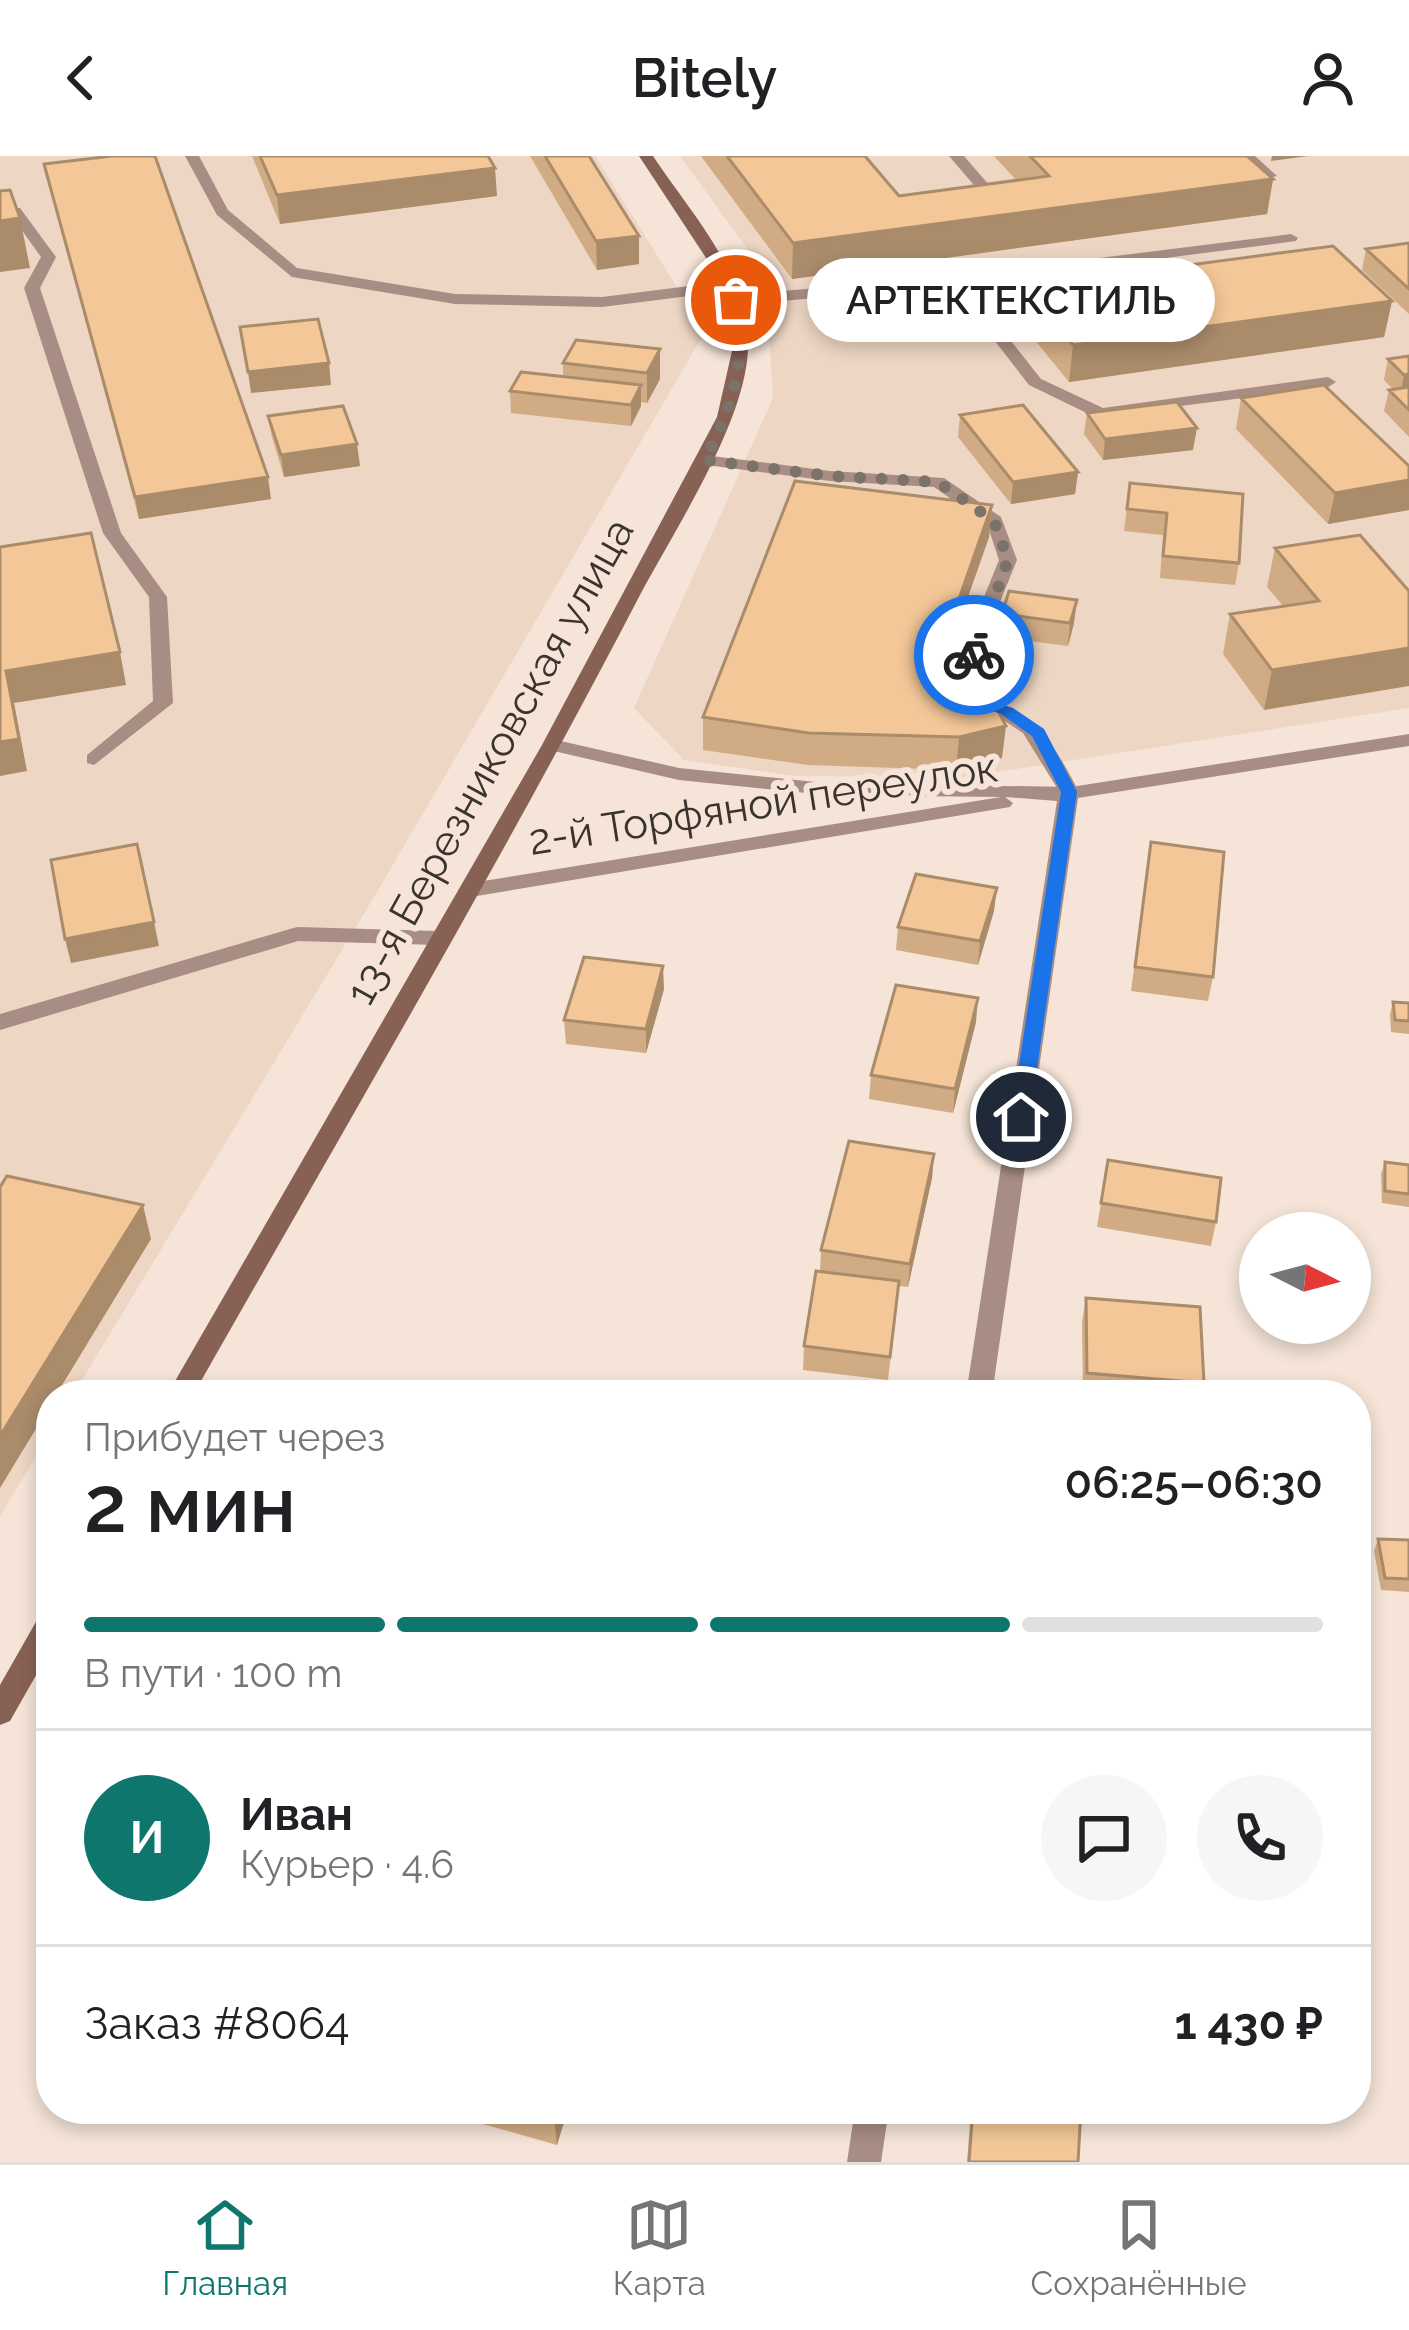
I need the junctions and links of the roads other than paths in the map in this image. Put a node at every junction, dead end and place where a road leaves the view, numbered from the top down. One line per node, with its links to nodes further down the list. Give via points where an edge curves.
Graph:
1 (192, 156): 10 (street, via 222,212 292,272 455,299 602,302)
2 (646, 156): 10 (street)
3 (956, 156): 6 (street)
4 (1246, 156): 5 (street)
5 (1270, 176)
6 (984, 188)
7 (0, 211): 15 (street, via 15,211 49,257 32,288 112,533 158,597 163,704)
8 (1291, 238): 9 (street)
9 (956, 281): 10 (street); 11 (street, via 1035,382 1101,413)
10 (732, 293): 12 (street, 13-я Березниковская улица, via 741,326 736,383)
11 (1328, 382)
12 (704, 460): 14 (street, 13-я Березниковская улица); 16 (street, via 938,482 994,521 1008,560 962,698 1007,711 1039,733)
13 (1409, 740): 16 (street, 2-й Торфяной переулок)
14 (552, 745): 16 (street, 2-й Торфяной переулок, via 679,774 826,789); 17 (street, 13-я Березниковская улица)
15 (94, 759)
16 (1069, 792): 17 (street, 2-й Торфяной переулок); 21 (street)
17 (470, 890): 18 (street, 13-я Березниковская улица)
18 (438, 938): 19 (street, via 296,934); 20 (street, 13-я Березниковская улица)
19 (0, 1022)
20 (188, 1380)
21 (981, 1380)
22 (36, 1648): 23 (street)
23 (0, 1712)
24 (870, 2124): 25 (street)
25 (864, 2162)

